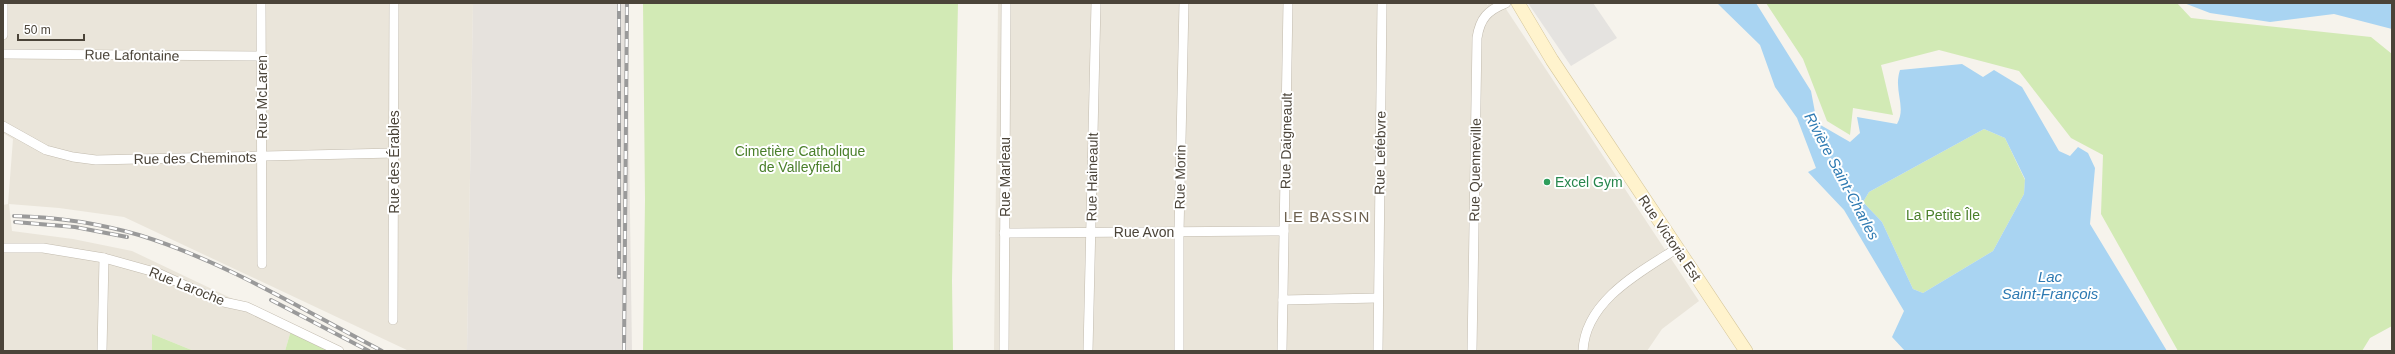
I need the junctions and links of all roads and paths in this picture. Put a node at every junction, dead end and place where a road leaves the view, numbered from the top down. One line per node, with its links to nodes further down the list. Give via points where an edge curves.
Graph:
1 (3, 3): 11 (street)
2 (261, 3): 13 (street, Rue McLaren)
3 (394, 3): 15 (street, Rue des Érables)
4 (1006, 3): 20 (street, Rue Marleau)
5 (1096, 3): 18 (street, Rue Haineault)
6 (1184, 3): 19 (street, Rue Morin)
7 (1288, 3): 17 (street, Rue Daigneault)
8 (1382, 3): 25 (street, Rue Lefebvre)
9 (1506, 3): 35 (street, Rue Quenneville, via 1483,17 1478,38)
10 (1518, 3): 22 (street, Rue Victoria Est, via 1544,48)
11 (3, 35)
12 (3, 54): 13 (street, Rue Lafontaine)
13 (262, 56): 16 (street, Rue McLaren)
14 (3, 126): 16 (street, Rue des Cheminots, via 46,150 96,160)
15 (394, 153): 16 (street, Rue des Cheminots); 27 (street, Rue des Érables)
16 (262, 156): 24 (street, Rue McLaren)
17 (1284, 231): 19 (street, Rue Avon); 26 (street, Rue Daigneault)
18 (1091, 232): 19 (street, Rue Avon); 20 (street, Rue Avon); 31 (street, Rue Haineault)
19 (1179, 232): 32 (street, Rue Morin)
20 (1004, 233): 30 (street, Rue Marleau)
21 (3, 248): 23 (street, Rue Laroche, via 43,248)
22 (1676, 249): 36 (street, via 1621,284 1594,318 1586,333); 37 (street, Rue Victoria Est)
23 (104, 258): 28 (street); 29 (street, Rue Laroche, via 158,273 219,301 247,307)
24 (262, 264)
25 (1378, 298): 26 (street); 34 (street, Rue Lefebvre)
26 (1283, 300): 33 (street, Rue Daigneault)
27 (393, 320)
28 (102, 351)
29 (339, 351)
30 (1004, 351)
31 (1088, 351)
32 (1179, 351)
33 (1282, 351)
34 (1378, 351)
35 (1472, 351)
36 (1583, 351)
37 (1746, 351)

